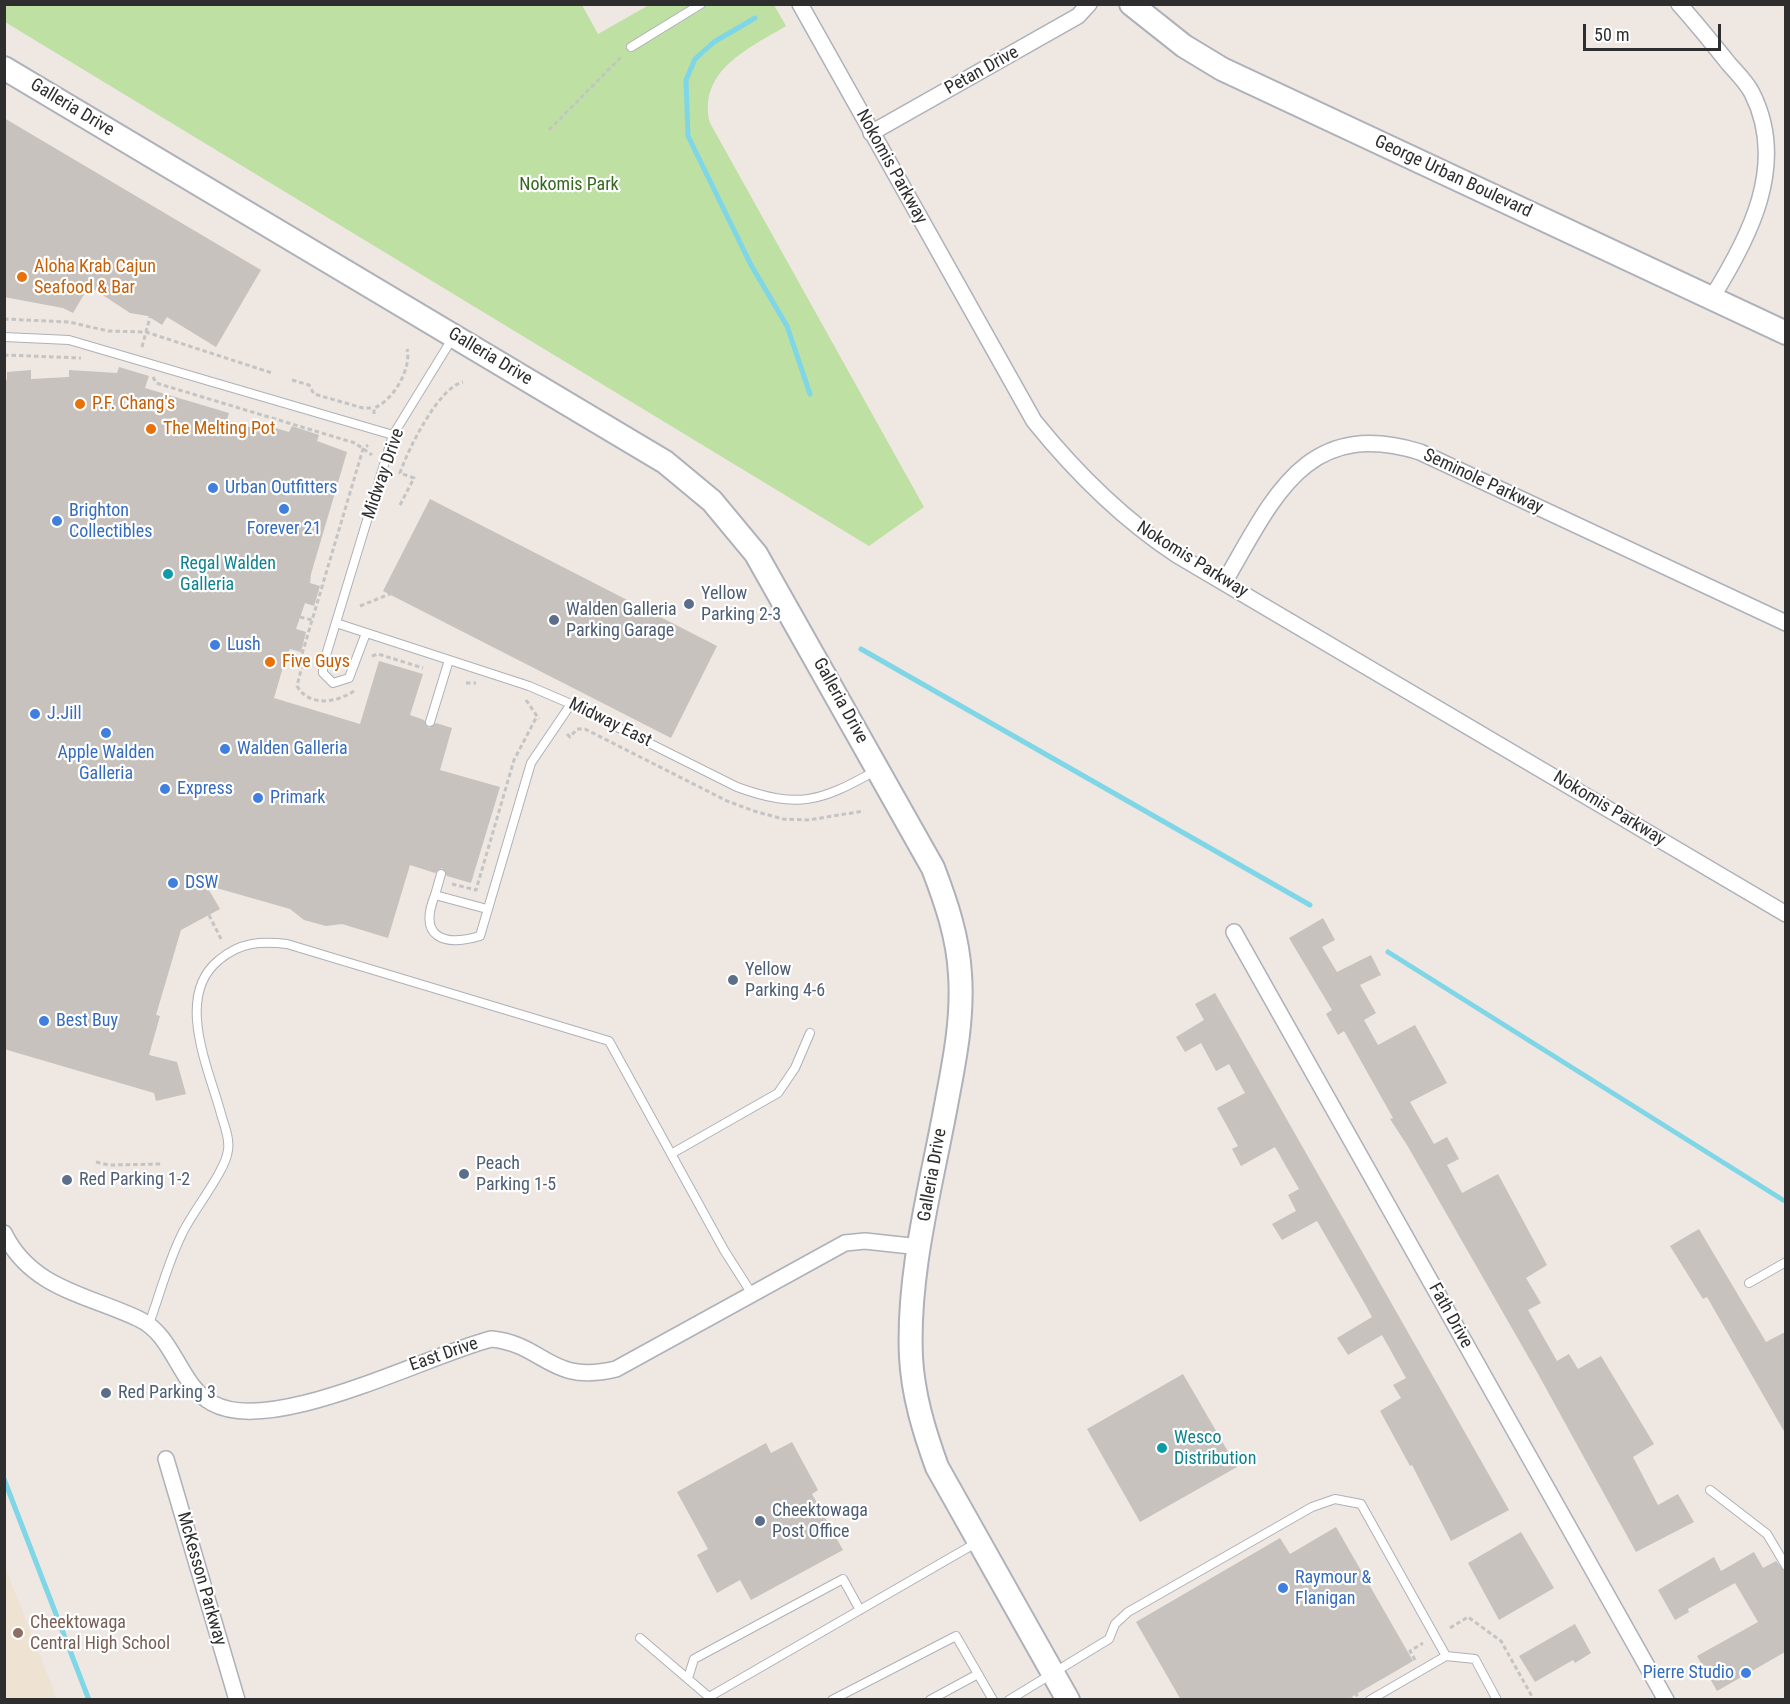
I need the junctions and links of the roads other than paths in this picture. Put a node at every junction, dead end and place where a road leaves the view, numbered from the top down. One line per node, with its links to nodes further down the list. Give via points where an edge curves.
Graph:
1 (701, 4): 6 (lane)
2 (800, 4): 8 (street, Nokomis Parkway)
3 (1089, 4): 8 (street, Petan Drive, via 1078,16)
4 (1131, 4): 9 (street, George Urban Boulevard, via 1222,69)
5 (1679, 4): 9 (street, via 1751,91 1766,136 1765,188)
6 (630, 47)
7 (4, 68): 11 (street, Galleria Drive)
8 (872, 133): 14 (street, Nokomis Parkway, via 1034,421 1068,463 1139,529)
9 (1712, 299): 10 (street, George Urban Boulevard)
10 (1785, 333)
11 (455, 335): 13 (lane, Midway Drive); 21 (street, Galleria Drive, via 665,462 712,501 756,554)
12 (4, 337): 13 (lane, via 69,340)
13 (393, 435): 15 (lane, Midway Drive)
14 (1225, 581): 16 (street, Seminole Parkway, via 1293,475 1333,449 1373,442 1420,452); 25 (street, Nokomis Parkway)
15 (336, 623): 17 (lane, Midway East); 17 (lane, Midway Drive, via 323,665 323,673 333,683 349,678)
16 (1785, 623)
17 (366, 633): 18 (lane, Midway East)
18 (449, 660): 19 (lane, Midway East); 20 (lane)
19 (571, 704): 21 (lane, Midway East, via 737,787 765,797 814,799); 24 (lane, via 531,763)
20 (430, 722)
21 (878, 768): 30 (street, Galleria Drive, via 933,868 945,899 960,973 957,1048)
22 (443, 878): 23 (lane)
23 (435, 895): 24 (lane); 24 (lane, via 428,920 432,932 453,941 480,936)
24 (487, 909)
25 (1785, 914)
26 (1234, 932): 53 (street, Fath Drive)
27 (810, 1033): 28 (lane, via 795,1068 778,1093)
28 (671, 1154): 33 (lane); 34 (lane, via 609,1041 287,944 265,941 240,946 216,961 202,980 196,1001 198,1029 228,1150 181,1234)
29 (4, 1233): 34 (street, East Drive, via 18,1255 42,1278)
30 (920, 1247): 33 (street, East Drive, via 865,1241 845,1243); 37 (street, Galleria Drive, via 911,1323 911,1357 919,1410 937,1467)
31 (1785, 1262): 32 (lane)
32 (1749, 1283)
33 (753, 1294): 34 (street, East Drive, via 642,1356 596,1374 559,1369 505,1340 491,1339 295,1407 258,1413 211,1403 198,1391 161,1334)
34 (149, 1324)
35 (166, 1459): 45 (street, McKesson Parkway)
36 (1710, 1490): 38 (lane, via 1767,1534)
37 (977, 1542): 39 (lane); 42 (street, Galleria Drive)
38 (1785, 1566)
39 (860, 1610): 44 (lane, via 709,1697); 44 (lane, via 843,1579 694,1659)
40 (640, 1638): 44 (lane)
41 (1446, 1656): 42 (lane, via 1361,1504 1335,1500 1312,1507 1128,1612 1115,1624 1109,1639); 51 (lane); 52 (lane, via 1475,1659)
42 (1052, 1673): 49 (lane); 50 (street, Galleria Drive)
43 (978, 1674): 46 (lane, via 956,1636); 47 (lane); 48 (lane)
44 (688, 1678)
45 (237, 1700)
46 (832, 1700)
47 (930, 1700)
48 (993, 1700)
49 (1009, 1700)
50 (1068, 1700)
51 (1370, 1700)
52 (1497, 1700)
53 (1666, 1700)

